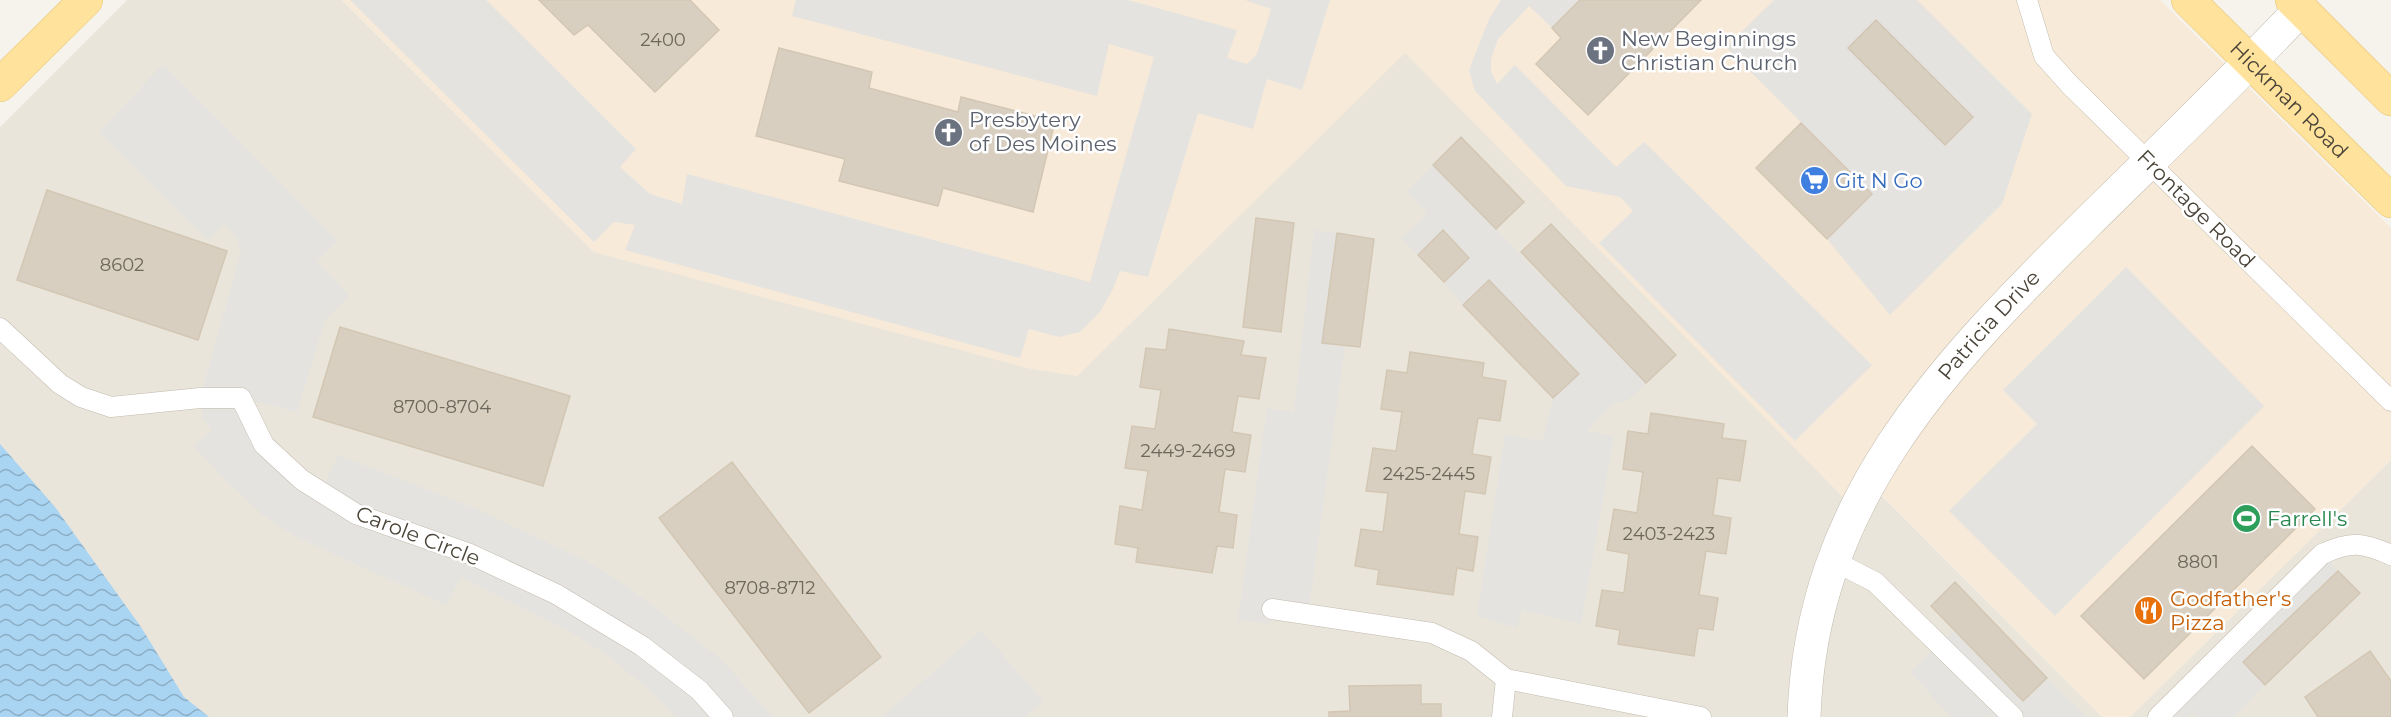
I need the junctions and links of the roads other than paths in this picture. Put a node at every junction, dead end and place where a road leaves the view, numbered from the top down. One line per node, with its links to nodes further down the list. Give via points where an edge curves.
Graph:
1 (86, 0): 6 (main road)
2 (2027, 0): 8 (lane, Frontage Road, via 2044,56)
3 (2188, 0): 5 (main road, Hickman Road)
4 (2300, 3): 5 (street, Patricia Drive); 7 (main road)
5 (2251, 62): 8 (street, Patricia Drive); 9 (main road, Hickman Road)
6 (0, 85)
7 (2391, 99)
8 (2148, 161): 11 (lane, Frontage Road); 13 (street, Patricia Drive, via 1951,363 1908,420 1869,482)
9 (2391, 201)
10 (0, 328): 16 (lane, Carole Circle, via 60,384 81,397 111,407 241,398 264,445 302,480 356,514 470,554 556,594 642,646 699,690)
11 (2391, 401)
12 (2391, 555): 21 (lane, via 2368,544 2344,544 2322,554)
13 (1832, 560): 19 (street, Patricia Drive, via 1805,673); 20 (lane, via 1875,582)
14 (1272, 609): 15 (lane, via 1432,633 1471,651)
15 (1506, 679): 17 (lane); 18 (lane)
16 (723, 717)
17 (1502, 717)
18 (1701, 717)
19 (1804, 717)
20 (2013, 717)
21 (2158, 717)

